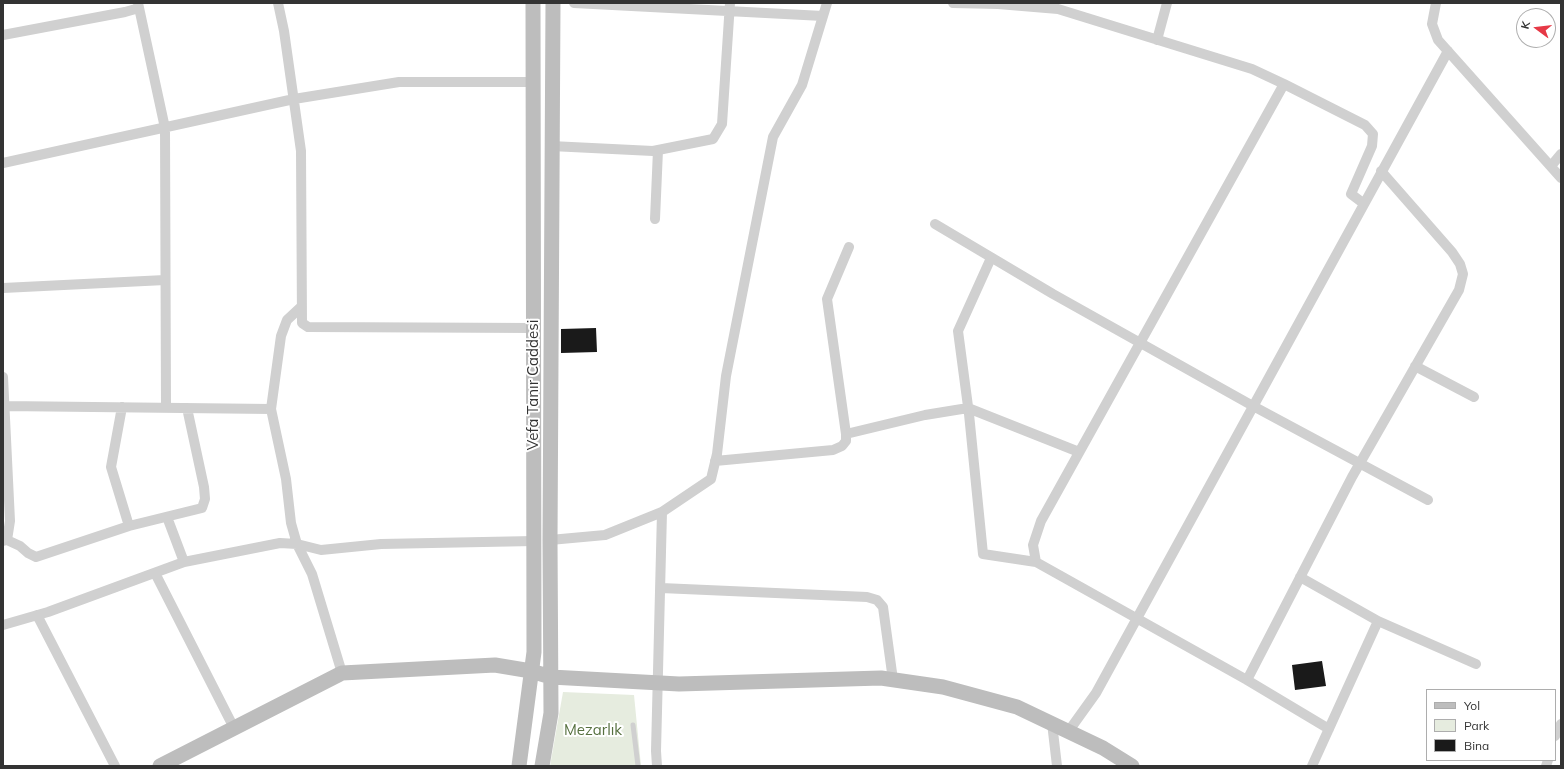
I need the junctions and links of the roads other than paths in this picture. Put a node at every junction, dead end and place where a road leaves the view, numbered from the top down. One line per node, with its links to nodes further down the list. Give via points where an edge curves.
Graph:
1 (278, 3): 18 (street)
2 (533, 3): 16 (main road, Vefa Tanır Caddesi)
3 (553, 3): 20 (main road, Vefa Tanır Caddesi)
4 (574, 3): 11 (street)
5 (827, 3): 12 (street)
6 (953, 3): 10 (street)
7 (1167, 3): 14 (street)
8 (1436, 3): 15 (street, via 1432,24 1438,40)
9 (139, 5): 13 (street, via 118,14); 19 (street)
10 (1059, 6): 14 (street)
11 (730, 7): 12 (street); 21 (street, via 722,124 718,132 713,139)
12 (823, 16): 49 (street, via 802,85 773,137 726,376)
13 (3, 35)
14 (1157, 40): 17 (street, via 1252,69)
15 (1448, 51): 24 (street); 25 (street)
16 (533, 82): 18 (street, via 399,82); 35 (main road, Vefa Tanır Caddesi)
17 (1284, 84): 27 (street, via 1365,125 1373,134 1372,146 1351,194); 36 (street)
18 (294, 99): 19 (street); 34 (street, via 301,152)
19 (165, 128): 23 (street); 32 (street)
20 (552, 146): 21 (street); 55 (main road, Vefa Tanır Caddesi)
21 (658, 150): 28 (street)
22 (1561, 154): 24 (street)
23 (3, 163)
24 (1551, 166): 26 (street)
25 (1381, 171): 27 (street); 37 (street, via 1452,252 1463,274 1458,290)
26 (1561, 178)
27 (1363, 203): 41 (street)
28 (655, 219)
29 (935, 224): 31 (street)
30 (849, 247): 47 (street, via 827,299)
31 (991, 258): 36 (street); 45 (street, via 958,331)
32 (165, 280): 33 (street); 43 (street)
33 (3, 288)
34 (301, 306): 35 (street, via 302,324 308,327); 46 (street, via 287,320 281,336)
35 (533, 328): 57 (main road, Vefa Tanır Caddesi)
36 (1139, 343): 41 (street); 48 (street)
37 (1416, 366): 39 (street); 50 (street)
38 (3, 377): 40 (street)
39 (1474, 397)
40 (4, 406): 42 (street); 56 (street, via 10,521)
41 (1253, 406): 50 (street); 65 (street)
42 (122, 407): 43 (street); 54 (street, via 111,467)
43 (166, 408): 44 (street)
44 (187, 408): 46 (street); 53 (street, via 205,500 202,508)
45 (968, 408): 47 (street, via 925,415); 48 (street); 60 (street, via 983,554)
46 (271, 409): 58 (street)
47 (846, 434): 49 (street, via 846,441 842,446 833,450)
48 (1078, 452): 60 (street, via 1041,521 1033,545)
49 (715, 462): 52 (street, via 711,479)
50 (1360, 464): 51 (street); 62 (street)
51 (1428, 500)
52 (662, 512): 55 (street, via 605,535); 63 (street)
53 (167, 517): 54 (street); 59 (street)
54 (129, 526): 56 (street, via 36,557 20,546)
55 (550, 540): 71 (main road, Vefa Tanır Caddesi)
56 (5, 541)
57 (534, 541): 58 (street, via 381,544 321,550); 69 (main road, Vefa Tanır Caddesi, via 534,652)
58 (297, 544): 59 (street, via 280,543); 70 (street, via 312,574)
59 (184, 562): 61 (street)
60 (1036, 562): 65 (street)
61 (155, 573): 64 (street); 78 (street)
62 (1300, 577): 66 (street); 73 (street)
63 (660, 588): 72 (street, via 867,597 877,600 883,607); 74 (street)
64 (37, 615): 67 (street); 82 (street)
65 (1137, 619): 73 (street); 80 (street, via 1096,693)
66 (1378, 621): 68 (street); 79 (street)
67 (3, 625)
68 (1476, 664)
69 (531, 670): 70 (main road, via 495,665); 71 (main road); 84 (main road, Vefa Tanır Caddesi)
70 (342, 673): 78 (main road)
71 (551, 677): 74 (main road); 85 (main road, Vefa Tanır Caddesi, via 551,713)
72 (893, 680): 74 (main road, via 881,678 679,684); 75 (main road, via 943,687 1017,707)
73 (1247, 680): 79 (street)
74 (658, 682): 87 (street)
75 (1052, 723): 80 (main road); 88 (street)
76 (1561, 724): 81 (street)
77 (633, 725): 86 (lane)
78 (234, 728): 83 (main road)
79 (1329, 729): 90 (street)
80 (1068, 732): 89 (main road, via 1103,748)
81 (1556, 734)
82 (115, 766)
83 (160, 766)
84 (519, 766)
85 (542, 766)
86 (638, 766)
87 (657, 766)
88 (1057, 766)
89 (1132, 766)
90 (1312, 766)

